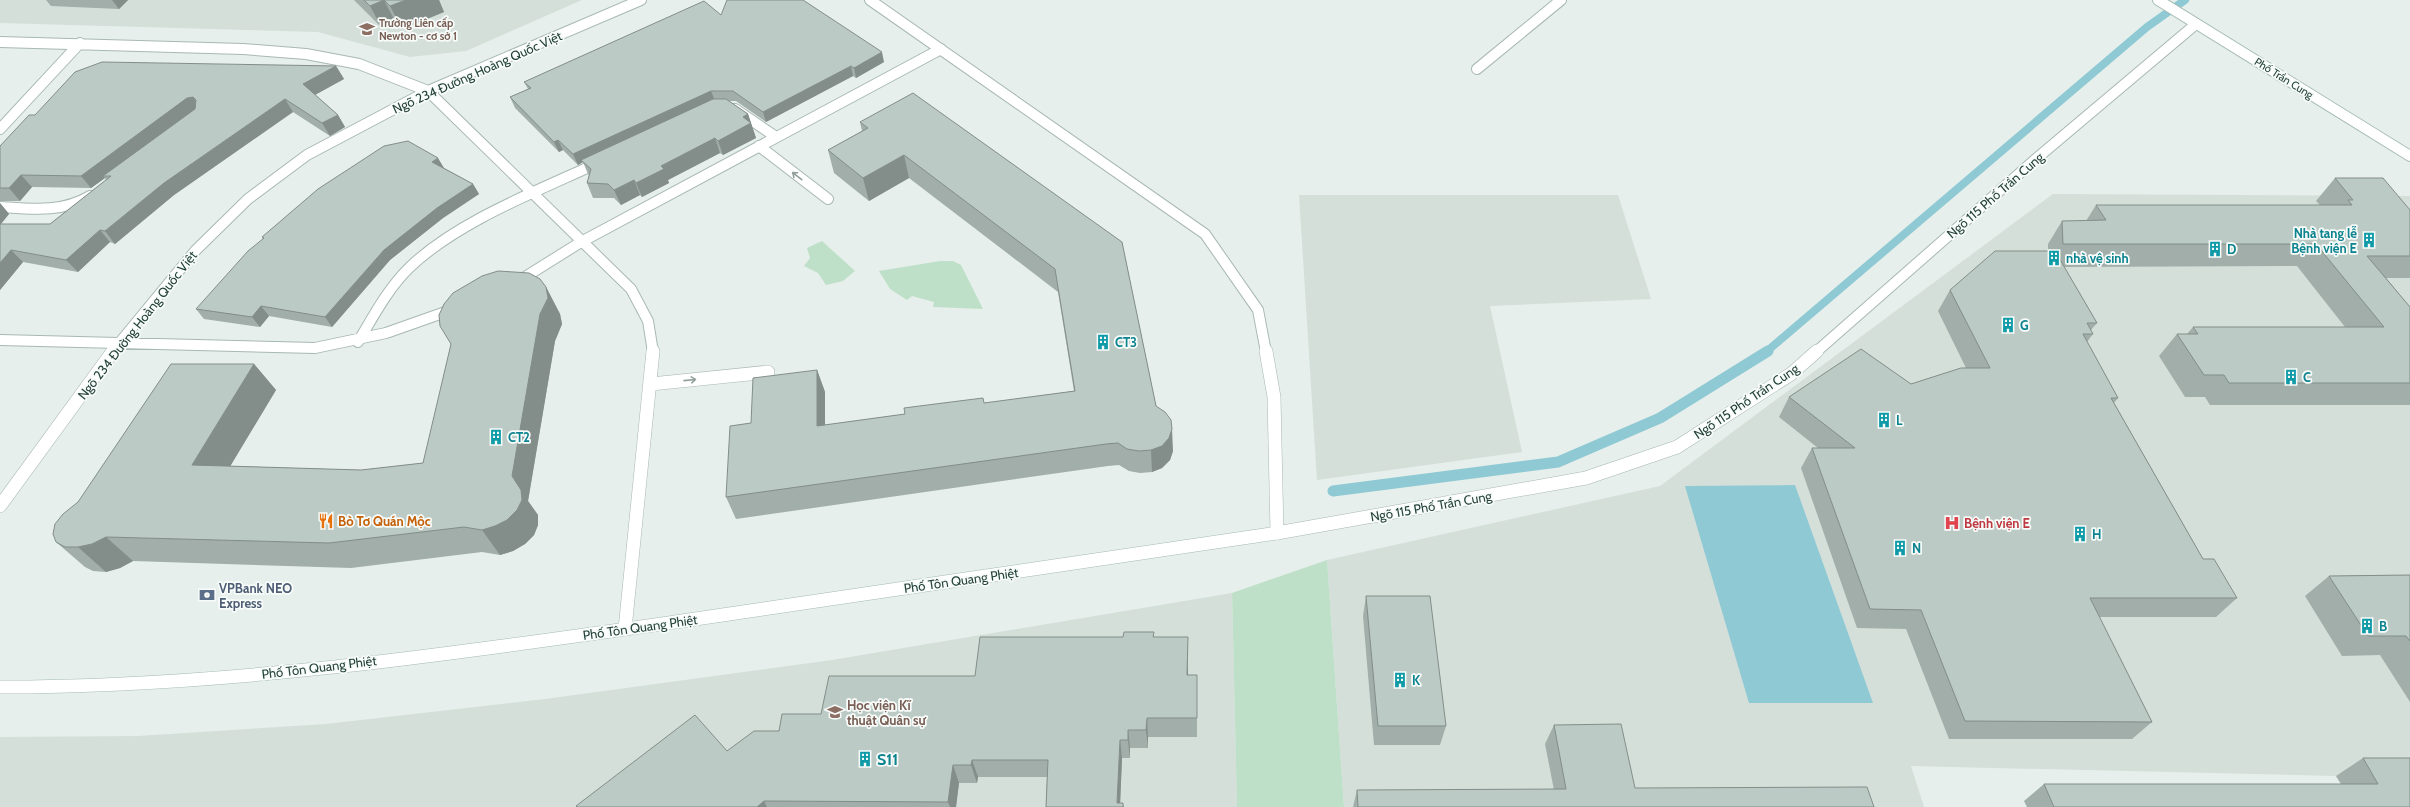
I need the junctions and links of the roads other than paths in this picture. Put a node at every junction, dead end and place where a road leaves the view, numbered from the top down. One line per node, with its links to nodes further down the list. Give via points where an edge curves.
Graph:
1 (641, 0): 10 (street, Ngõ 234 Đường Hoàng Quốc Việt)
2 (870, 0): 8 (street)
3 (1561, 0): 9 (street)
4 (2158, 0): 5 (street, Phố Trần Cung)
5 (2193, 22): 15 (street, Phố Trần Cung); 30 (street, Ngõ 115 Phố Trần Cung, via 1791,374 1677,447 1586,478)
6 (0, 42): 7 (street)
7 (80, 43): 10 (street, via 306,54 359,64); 12 (street)
8 (941, 49): 13 (street); 30 (street, via 1205,234 1258,310 1274,397)
9 (1477, 69)
10 (428, 91): 18 (street); 26 (street, Ngõ 234 Đường Hoàng Quốc Việt, via 307,155 248,199 196,250)
11 (726, 106): 13 (street, via 733,107 751,118)
12 (0, 129)
13 (776, 137): 14 (street)
14 (759, 146): 19 (street, one-way to 14); 21 (street)
15 (2410, 156)
16 (610, 157): 18 (street)
17 (97, 191): 20 (street, via 85,201 60,208)
18 (535, 194): 21 (street); 25 (street, via 494,211 451,236 415,263 382,302)
19 (828, 199)
20 (0, 207)
21 (581, 242): 22 (street); 28 (street, via 632,289 648,321 654,355)
22 (503, 288)
23 (462, 305): 25 (street, via 414,326)
24 (0, 340): 26 (street)
25 (358, 342): 26 (street, via 315,348)
26 (119, 343): 29 (street, Ngõ 234 Đường Hoàng Quốc Việt)
27 (768, 372): 28 (street, one-way to 27)
28 (651, 384): 31 (street)
29 (0, 506)
30 (1277, 533): 31 (street, Phố Tôn Quang Phiệt)
31 (625, 630): 32 (street, Phố Tôn Quang Phiệt, via 258,675 55,687)
32 (0, 687)

